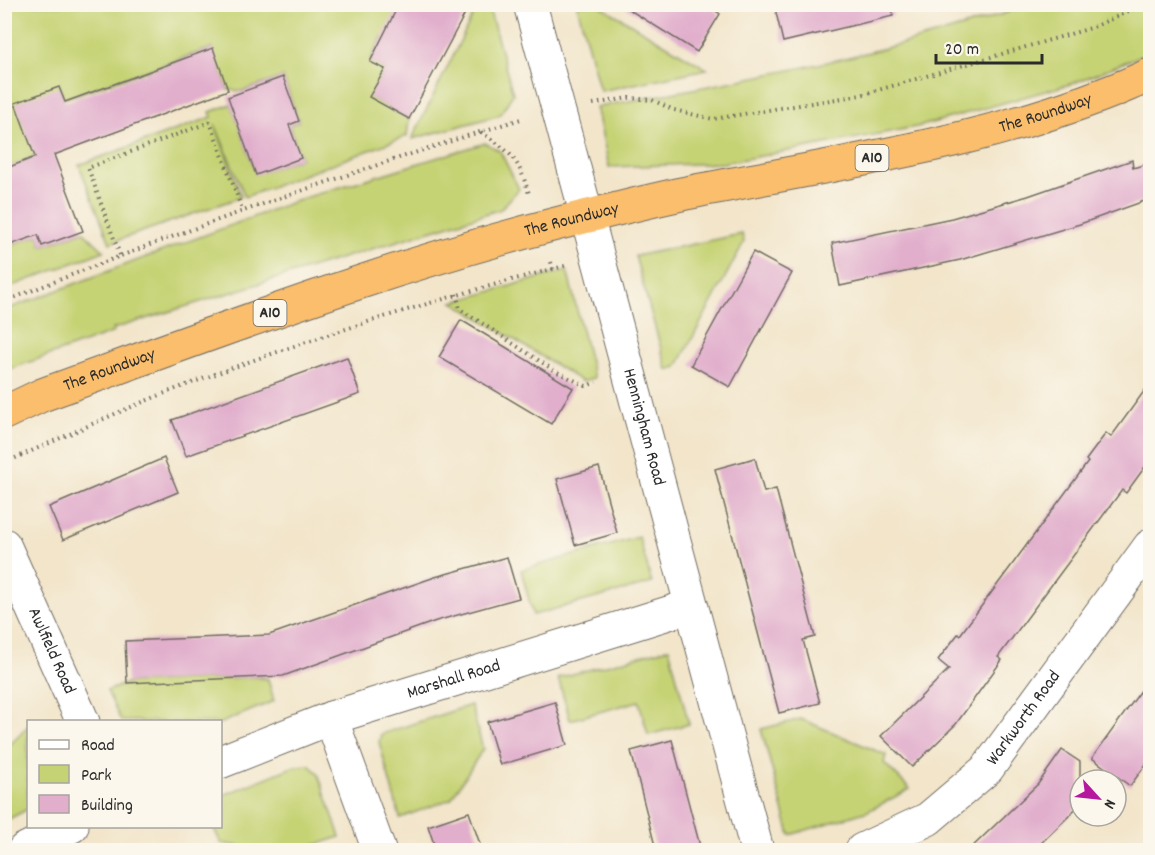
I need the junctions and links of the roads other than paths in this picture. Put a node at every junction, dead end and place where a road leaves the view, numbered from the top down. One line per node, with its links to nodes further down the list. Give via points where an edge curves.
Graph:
1 (530, 4): 3 (street, Henningham Road)
2 (1150, 75): 3 (highway, The Roundway / A10, via 1107,94 985,132)
3 (587, 216): 4 (highway, The Roundway / A10, via 297,303 42,395); 7 (street, Henningham Road)
4 (4, 413)
5 (4, 545): 9 (street, Awlfield Road)
6 (1150, 546): 15 (street, Warkworth Road, via 987,769 928,819)
7 (691, 606): 8 (street, Marshall Road); 14 (street, Henningham Road)
8 (330, 718): 10 (street, Marshall Road); 13 (street)
9 (82, 720)
10 (222, 761)
11 (68, 828): 12 (street)
12 (24, 850)
13 (379, 850)
14 (757, 850)
15 (862, 850)

